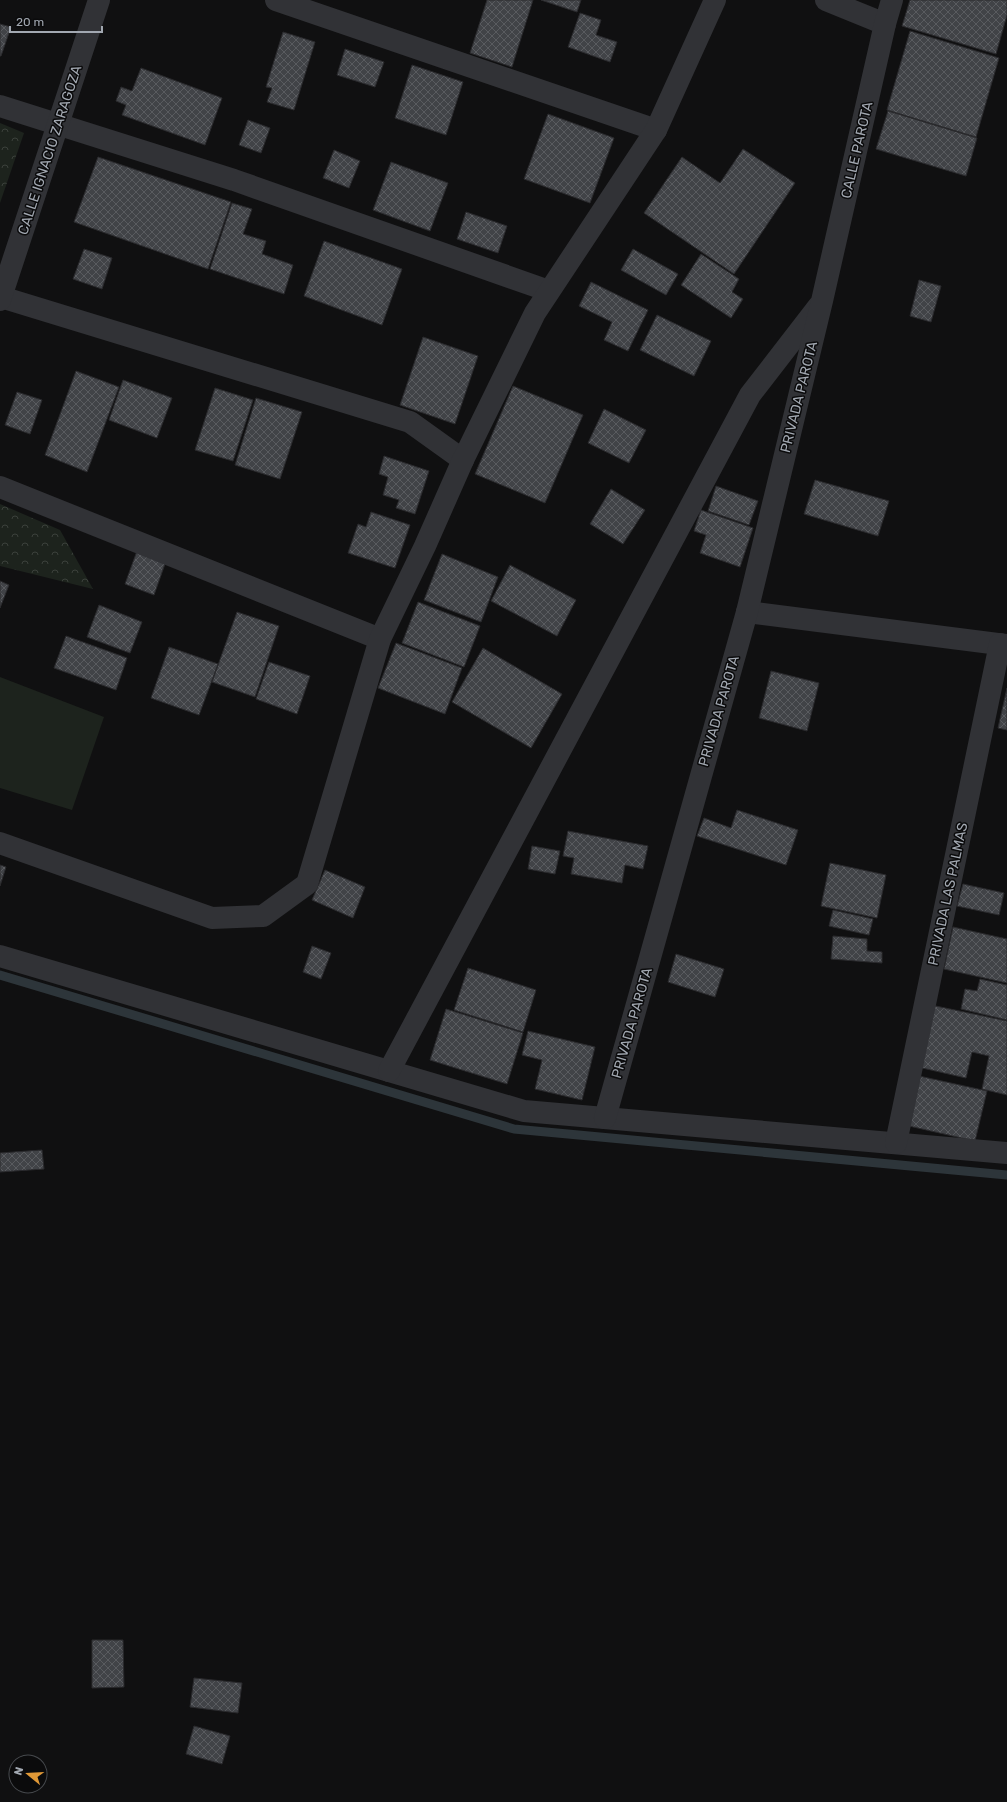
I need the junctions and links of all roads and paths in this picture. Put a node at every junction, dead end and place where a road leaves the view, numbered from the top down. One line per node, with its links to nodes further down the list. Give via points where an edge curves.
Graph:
1 (99, 0): 8 (street, CALLE IGNACIO ZARAGOZA)
2 (276, 0): 9 (street)
3 (715, 0): 9 (street)
4 (826, 0): 6 (street)
5 (892, 0): 6 (street, CALLE PAROTA)
6 (885, 24): 12 (street, CALLE PAROTA)
7 (0, 106): 8 (street)
8 (59, 124): 10 (street, via 234,180); 11 (street, CALLE IGNACIO ZARAGOZA)
9 (656, 130): 10 (street)
10 (548, 291): 13 (street)
11 (0, 298): 13 (street, via 410,422)
12 (822, 301): 15 (street, PRIVADA PAROTA); 20 (street, via 750,395)
13 (463, 460): 16 (street)
14 (0, 487): 16 (street)
15 (747, 612): 17 (street); 21 (street, PRIVADA PAROTA)
16 (380, 639): 18 (street, via 307,884 263,916 212,918)
17 (1004, 644): 22 (street, PRIVADA LAS PALMAS)
18 (0, 843)
19 (0, 956): 20 (street)
20 (389, 1071): 21 (street, via 524,1111)
21 (605, 1118): 22 (street)
22 (896, 1143): 23 (street)
23 (1007, 1153)

